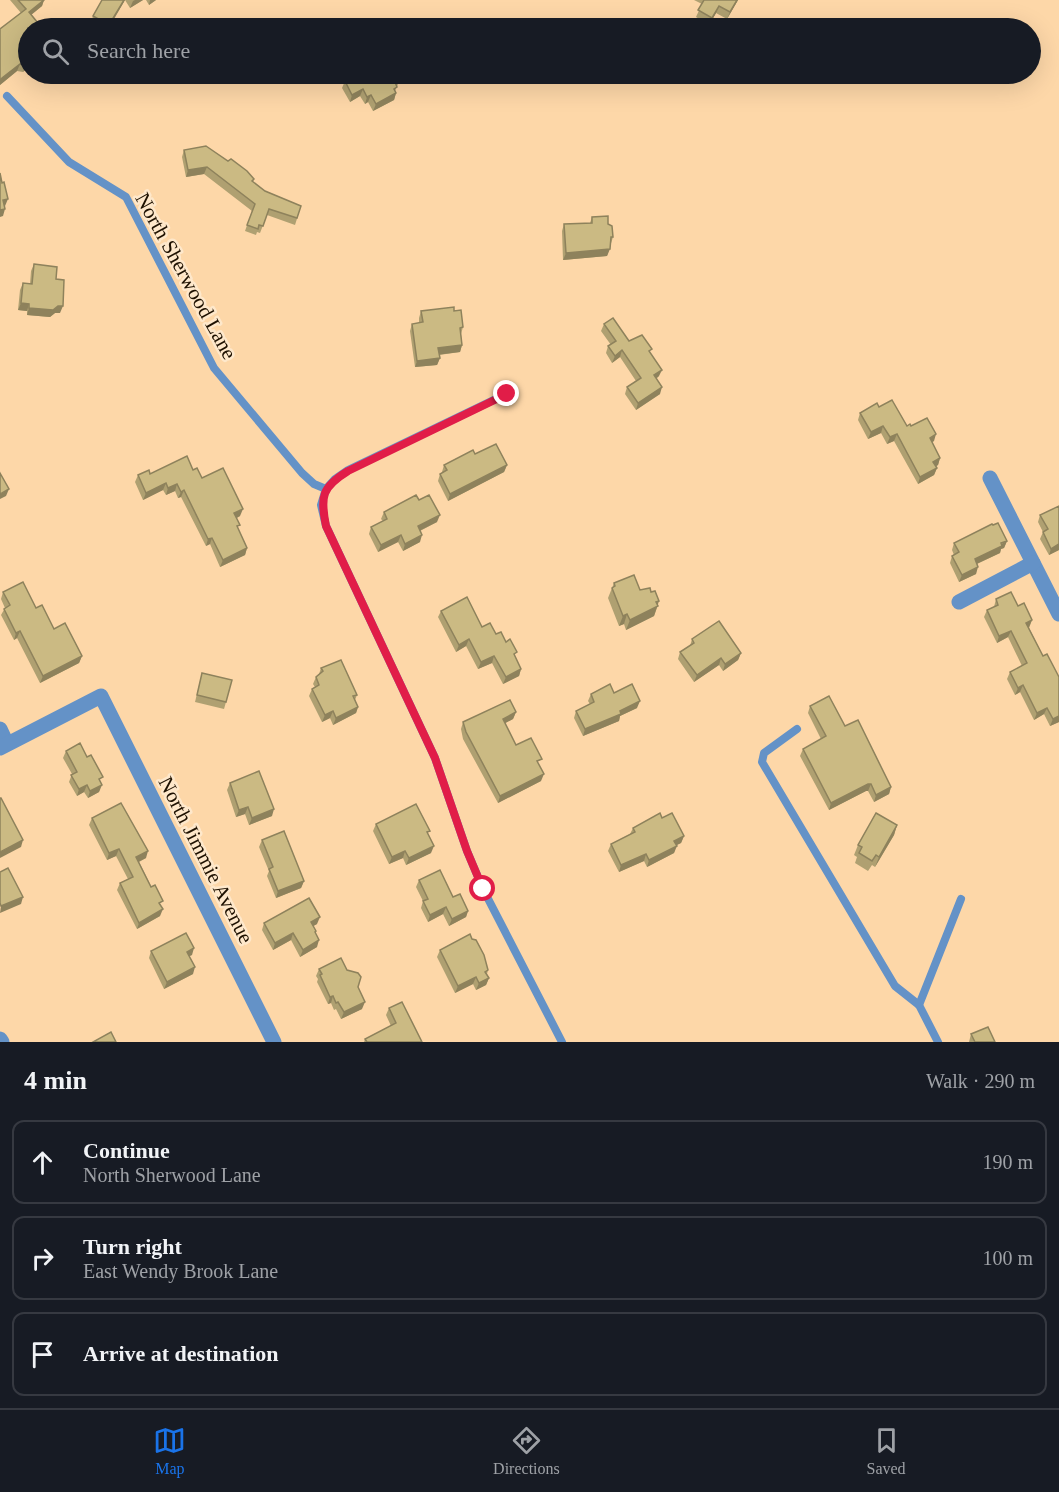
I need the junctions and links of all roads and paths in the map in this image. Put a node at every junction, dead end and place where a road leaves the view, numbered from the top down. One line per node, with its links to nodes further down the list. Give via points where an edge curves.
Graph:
1 (7, 96): 4 (lane, North Sherwood Lane, via 69,162 126,196 214,368 302,473)
2 (507, 394): 4 (lane, via 348,471)
3 (990, 478): 5 (street)
4 (326, 489): 14 (lane, via 321,505 326,526 435,758 483,889)
5 (1033, 563): 6 (street); 7 (street)
6 (959, 602)
7 (1059, 614)
8 (0, 729): 10 (street)
9 (797, 729): 12 (lane, via 764,753 762,762 895,986)
10 (4, 746): 13 (street, North Jimmie Avenue, via 101,696)
11 (961, 899): 12 (lane)
12 (919, 1005): 15 (lane)
13 (274, 1042)
14 (562, 1042)
15 (938, 1042)

